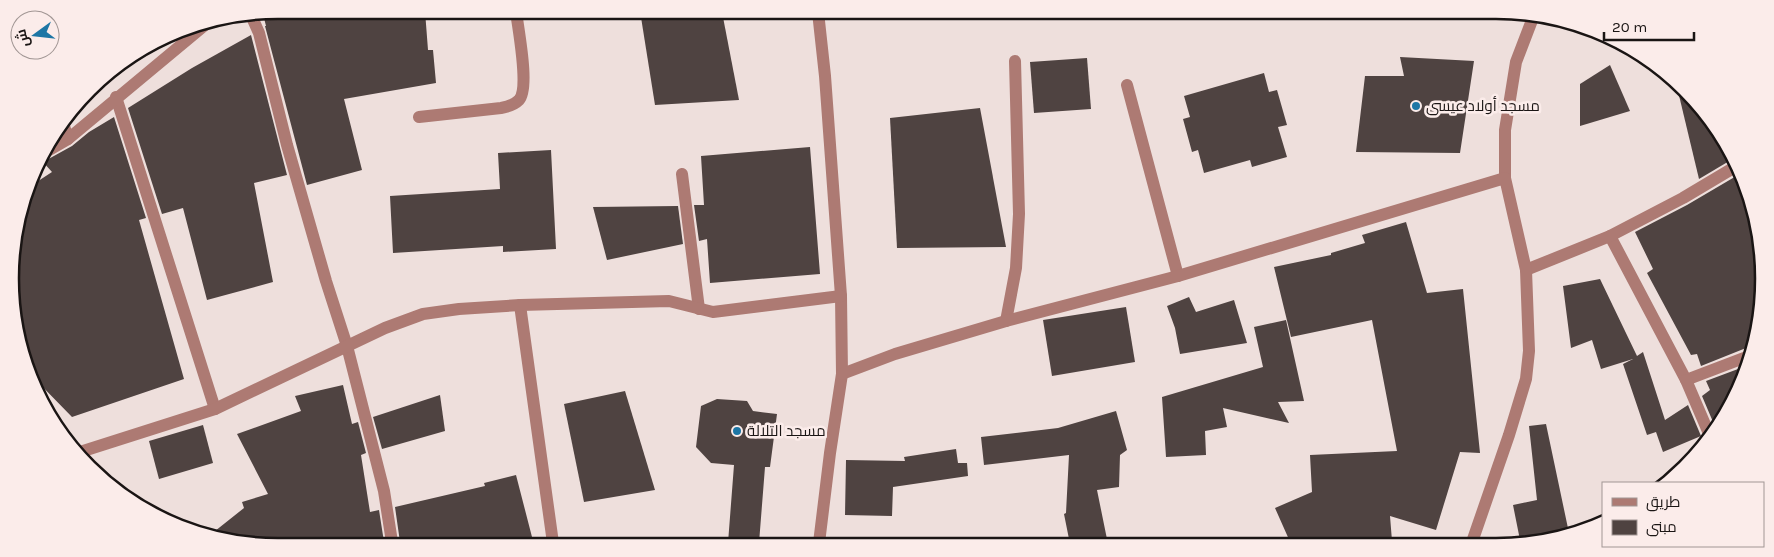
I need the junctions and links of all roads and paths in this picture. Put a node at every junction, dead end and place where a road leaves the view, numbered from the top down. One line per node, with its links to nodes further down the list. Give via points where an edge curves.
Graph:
1 (517, 19): 9 (street, via 525,83 520,100 501,108)
2 (819, 19): 19 (street)
3 (253, 20): 23 (street)
4 (1532, 21): 15 (street, via 1516,62 1505,130)
5 (195, 33): 8 (street)
6 (1015, 61): 22 (street, via 1019,214 1016,268)
7 (1127, 85): 18 (street)
8 (116, 97): 11 (street); 27 (street)
9 (419, 117)
10 (65, 130): 11 (street)
11 (68, 139): 12 (street)
12 (56, 146)
13 (1730, 169): 16 (street)
14 (682, 174): 21 (street)
15 (1505, 178): 17 (street); 18 (street)
16 (1610, 236): 17 (street); 26 (street)
17 (1526, 270): 33 (street, via 1529,351 1526,379)
18 (1178, 276): 22 (street)
19 (841, 296): 21 (street, via 713,312); 25 (street)
20 (520, 306): 21 (street, via 669,301); 23 (street, via 423,314); 31 (street)
21 (699, 309)
22 (1006, 321): 25 (street, via 895,354)
23 (347, 346): 27 (street); 30 (street, via 384,491)
24 (1742, 359): 26 (street)
25 (842, 374): 32 (street)
26 (1686, 380): 28 (street)
27 (215, 409): 29 (street)
28 (1707, 429)
29 (84, 451)
30 (391, 538)
31 (552, 538)
32 (820, 538)
33 (1473, 538)

